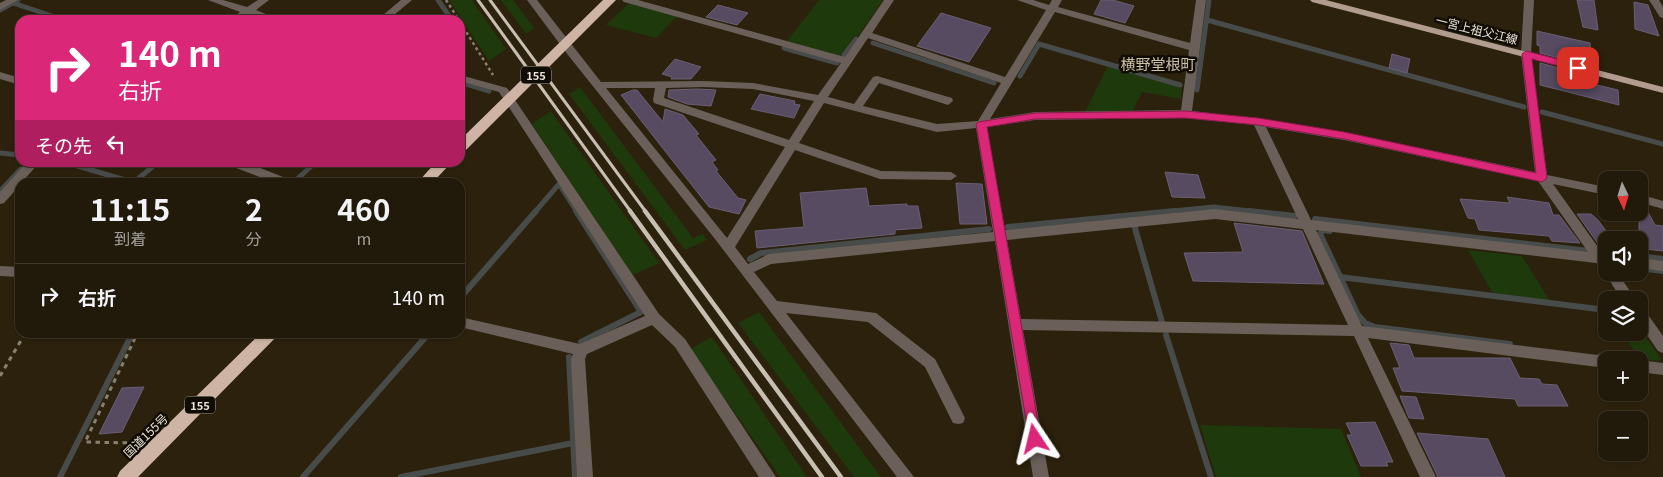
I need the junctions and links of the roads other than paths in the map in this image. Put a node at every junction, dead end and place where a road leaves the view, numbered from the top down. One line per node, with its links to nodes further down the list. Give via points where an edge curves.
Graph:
1 (13, 0): 16 (street)
2 (213, 0): 17 (street)
3 (264, 0): 17 (street)
4 (407, 0): 20 (street)
5 (532, 0): 23 (street)
6 (610, 0): 23 (highway, 155)
7 (627, 0): 26 (street)
8 (889, 0): 22 (street)
9 (1022, 0): 15 (street)
10 (1202, 0): 24 (street)
11 (1315, 0): 14 (main road, 一宮上祖父江線)
12 (1529, 0): 25 (street)
13 (1654, 0): 21 (street)
14 (1335, 2): 25 (main road, 一宮上祖父江線)
15 (1054, 4): 24 (street); 30 (street)
16 (0, 7)
17 (248, 11): 18 (street); 19 (street)
18 (242, 15)
19 (260, 15)
20 (388, 15)
21 (1663, 15)
22 (866, 34): 26 (street); 30 (street)
23 (566, 46): 32 (street); 34 (highway, 155)
24 (1195, 48): 38 (street)
25 (1526, 54): 33 (main road, 一宮上祖父江線); 50 (street)
26 (847, 61): 35 (street)
27 (0, 75): 28 (street)
28 (15, 80)
29 (465, 80): 34 (street)
30 (1008, 81): 40 (street)
31 (660, 84): 32 (street); 35 (street, via 753,86); 42 (street, via 658,100)
32 (598, 86): 58 (street)
33 (1663, 90)
34 (506, 96): 41 (highway, 155); 67 (street)
35 (821, 99): 37 (street); 42 (street)
36 (948, 101): 37 (street, via 877,79)
37 (856, 108): 40 (street, via 937,128)
38 (1186, 114): 39 (street); 40 (street, via 1035,116)
39 (1258, 122): 50 (street, via 1344,136); 56 (street)
40 (981, 124): 57 (street)
41 (465, 142)
42 (792, 145): 46 (street, via 880,175); 58 (street)
43 (30, 167): 47 (street)
44 (245, 167): 48 (street)
45 (440, 167): 49 (highway)
46 (951, 176)
47 (20, 178)
48 (274, 178)
49 (428, 178)
50 (1542, 178): 52 (street); 59 (street)
51 (15, 183): 53 (street)
52 (1598, 189)
53 (0, 200)
54 (1648, 201): 55 (street)
55 (1663, 205)
56 (1308, 225): 57 (street, via 1215,214); 60 (street); 71 (street)
57 (1000, 235): 63 (street, via 769,259); 69 (street)
58 (728, 247): 63 (street)
59 (1598, 255)
60 (1598, 258)
61 (1648, 265): 62 (street)
62 (1663, 266)
63 (746, 270): 66 (street)
64 (0, 271): 65 (street)
65 (15, 272)
66 (774, 306): 78 (street, via 871,317 930,362); 82 (street)
67 (654, 318): 74 (street); 81 (street, via 680,343)
68 (465, 323): 74 (street)
69 (1015, 324): 71 (street); 83 (street)
70 (1648, 326): 73 (street)
71 (1360, 331): 75 (street); 84 (street)
72 (267, 338): 79 (highway, 国道155号 / 155)
73 (1663, 347)
74 (581, 350): 80 (street, via 578,359)
75 (1598, 361)
76 (1648, 367): 77 (street)
77 (1663, 369)
78 (958, 418)
79 (126, 477)
80 (585, 477)
81 (768, 477)
82 (906, 477)
83 (1041, 477)
84 (1428, 477)

